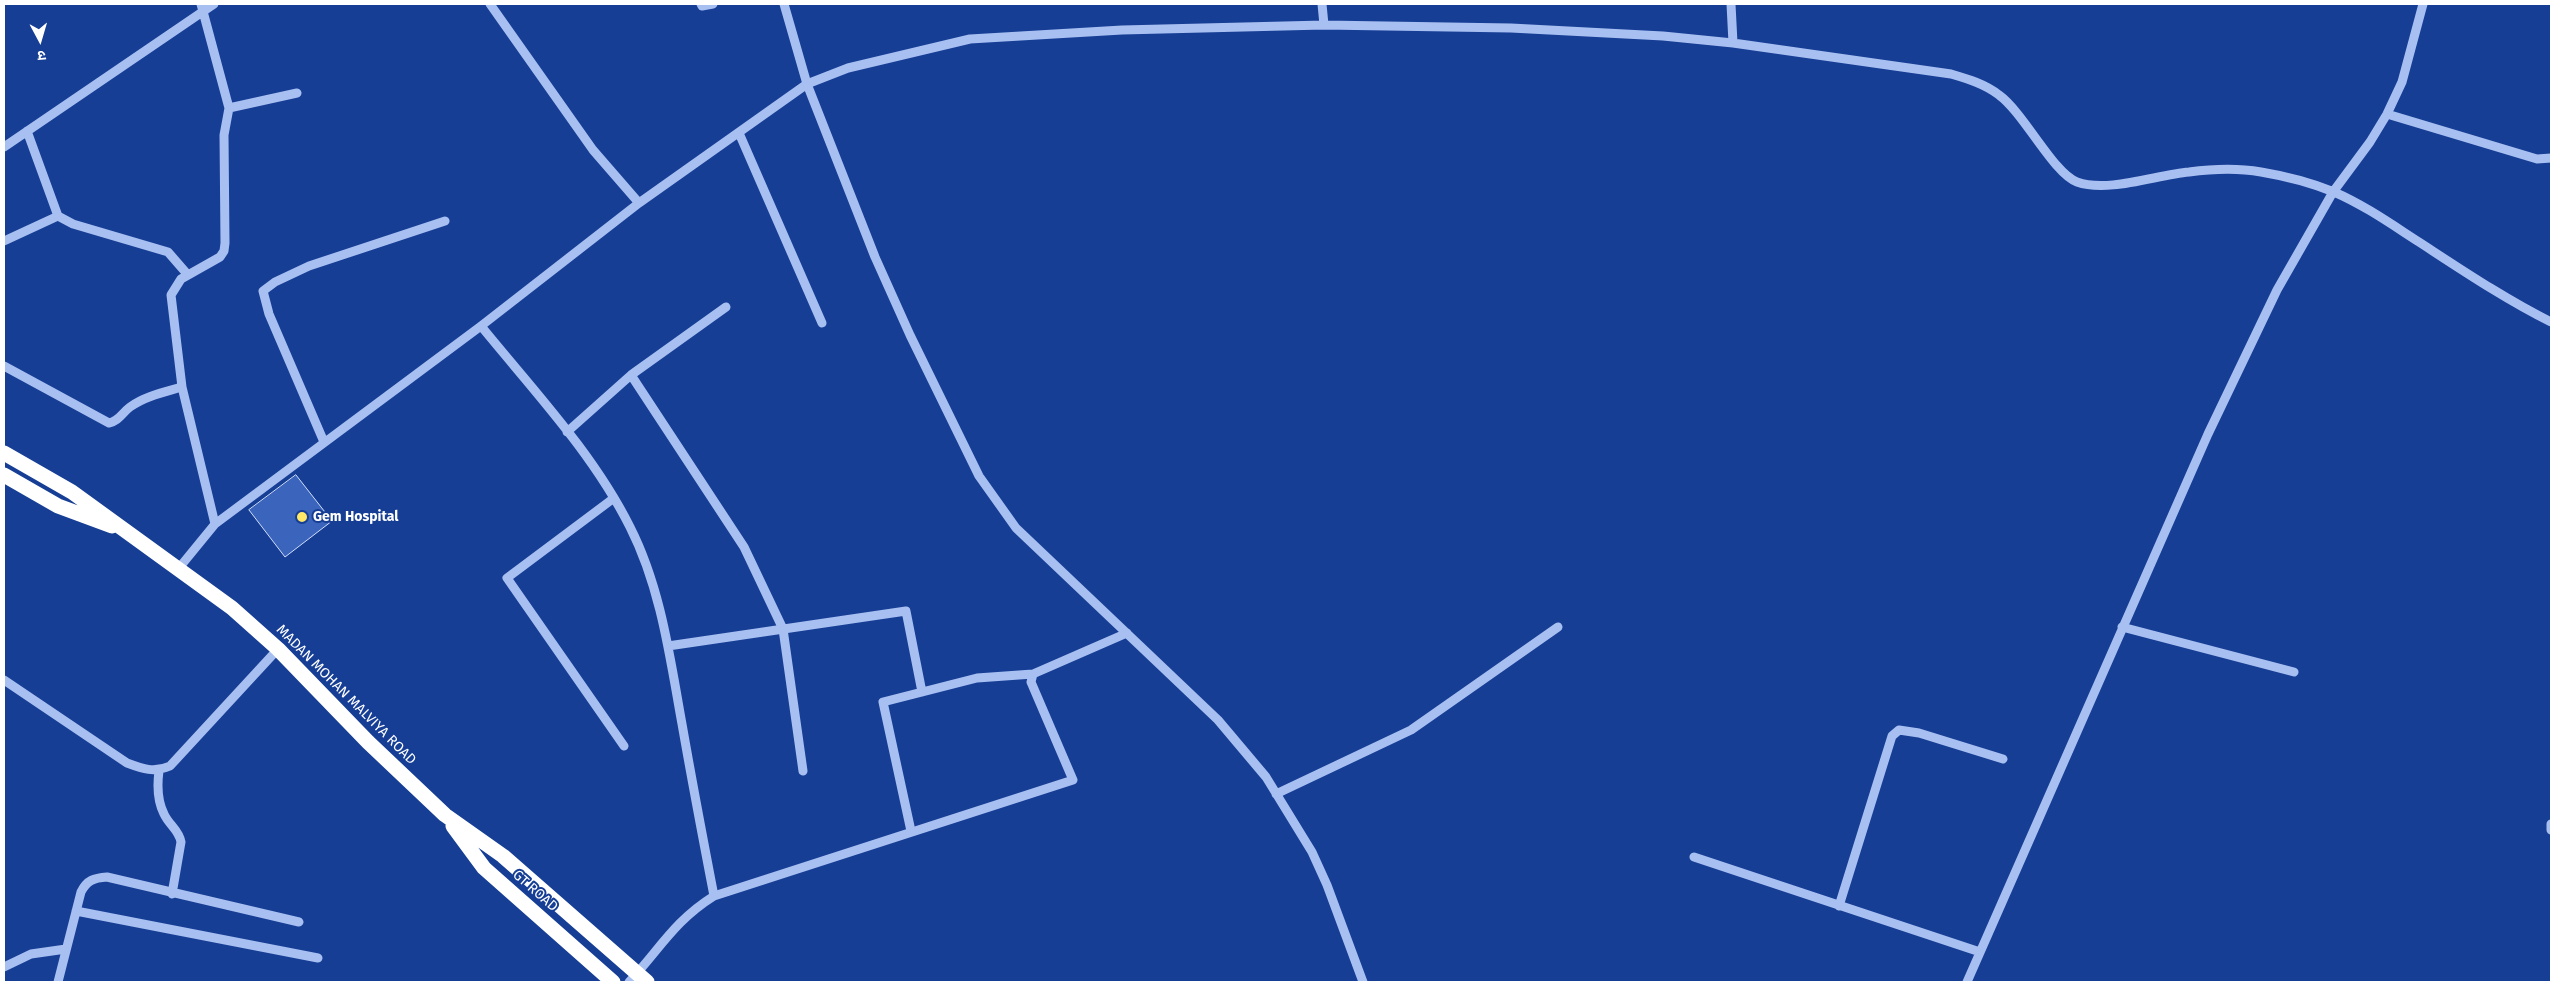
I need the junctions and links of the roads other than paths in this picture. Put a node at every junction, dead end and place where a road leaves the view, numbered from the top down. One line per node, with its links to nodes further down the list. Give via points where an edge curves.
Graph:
1 (214, 4): 9 (street)
2 (490, 4): 21 (street, via 593,150)
3 (701, 4): 4 (street)
4 (713, 4)
5 (784, 4): 12 (street)
6 (1322, 4): 10 (street)
7 (1731, 4): 11 (street)
8 (2423, 4): 15 (street, via 2402,82)
9 (203, 8): 14 (street); 16 (street)
10 (1324, 25): 11 (street, via 1520,29); 12 (street, via 1122,30 970,39 848,68)
11 (1733, 43): 20 (street, via 1951,74 1979,83 2000,96 2019,115 2061,172 2075,181 2091,185 2229,170 2260,172)
12 (807, 84): 17 (street); 44 (street, via 875,257 979,476 1016,528)
13 (297, 93): 14 (street)
14 (229, 108): 25 (street, via 224,135 224,252)
15 (2386, 114): 19 (street, via 2537,159); 20 (street, via 2370,142)
16 (27, 132): 18 (street); 22 (street)
17 (739, 133): 21 (street); 28 (street)
18 (4, 147)
19 (2551, 158)
20 (2333, 192): 27 (street, via 2372,211 2486,286); 42 (street, via 2268,308)
21 (639, 203): 29 (street)
22 (58, 216): 24 (street); 25 (street, via 73,224 168,252)
23 (445, 221): 34 (street, via 309,266 263,291 269,314)
24 (4, 241)
25 (188, 275): 32 (street, via 181,279 171,295)
26 (726, 307): 31 (street)
27 (2551, 322)
28 (822, 323)
29 (481, 326): 33 (street); 34 (street)
30 (4, 366): 32 (street, via 108,423 115,422 144,400)
31 (630, 375): 33 (street); 43 (street, via 744,547)
32 (182, 387): 38 (street)
33 (567, 432): 37 (street)
34 (324, 442): 38 (street)
35 (4, 453): 39 (highway, MADAN MOHAN MALVIYA ROAD, via 72,492)
36 (4, 476): 39 (highway, via 58,506)
37 (614, 498): 45 (street, via 655,590); 51 (street, via 507,578)
38 (215, 524): 40 (street)
39 (132, 534): 40 (highway, MADAN MOHAN MALVIYA ROAD)
40 (179, 568): 46 (highway, MADAN MOHAN MALVIYA ROAD, via 232,608)
41 (1558, 627): 55 (street, via 1410,730)
42 (2122, 627): 47 (street); 67 (street)
43 (783, 629): 45 (street); 50 (street, via 906,611); 54 (street)
44 (1127, 633): 48 (street); 55 (street, via 1218,720)
45 (668, 646): 62 (street)
46 (278, 649): 53 (street, via 170,766); 56 (highway, MADAN MOHAN MALVIYA ROAD, via 368,742)
47 (2294, 672)
48 (1034, 674): 50 (street, via 977,678); 59 (street, via 1031,682 1074,780)
49 (4, 680): 53 (street, via 127,763)
50 (922, 692): 59 (street, via 882,702)
51 (624, 746)
52 (2002, 759): 63 (street, via 1919,733 1899,730 1892,736)
53 (159, 771): 61 (street, via 159,799 164,815 180,835 181,842)
54 (803, 771)
55 (1276, 794): 73 (street, via 1312,852 1349,939)
56 (445, 815): 70 (highway, MADAN MOHAN MALVIYA ROAD, via 503,856); 72 (highway, GT ROAD, via 484,868)
57 (2551, 824): 58 (street)
58 (2551, 830)
59 (911, 831): 62 (street)
60 (1694, 856): 63 (street)
61 (172, 894): 64 (street, via 107,877 95,878 86,883); 65 (street)
62 (714, 896): 70 (street, via 693,909 671,930)
63 (1839, 906): 67 (street)
64 (76, 911): 66 (street); 68 (street)
65 (299, 922)
66 (66, 949): 69 (street, via 31,954); 71 (street)
67 (1980, 952): 74 (street)
68 (318, 958)
69 (4, 966)
70 (638, 980)
71 (58, 982)
72 (613, 982)
73 (1363, 982)
74 (1967, 982)

